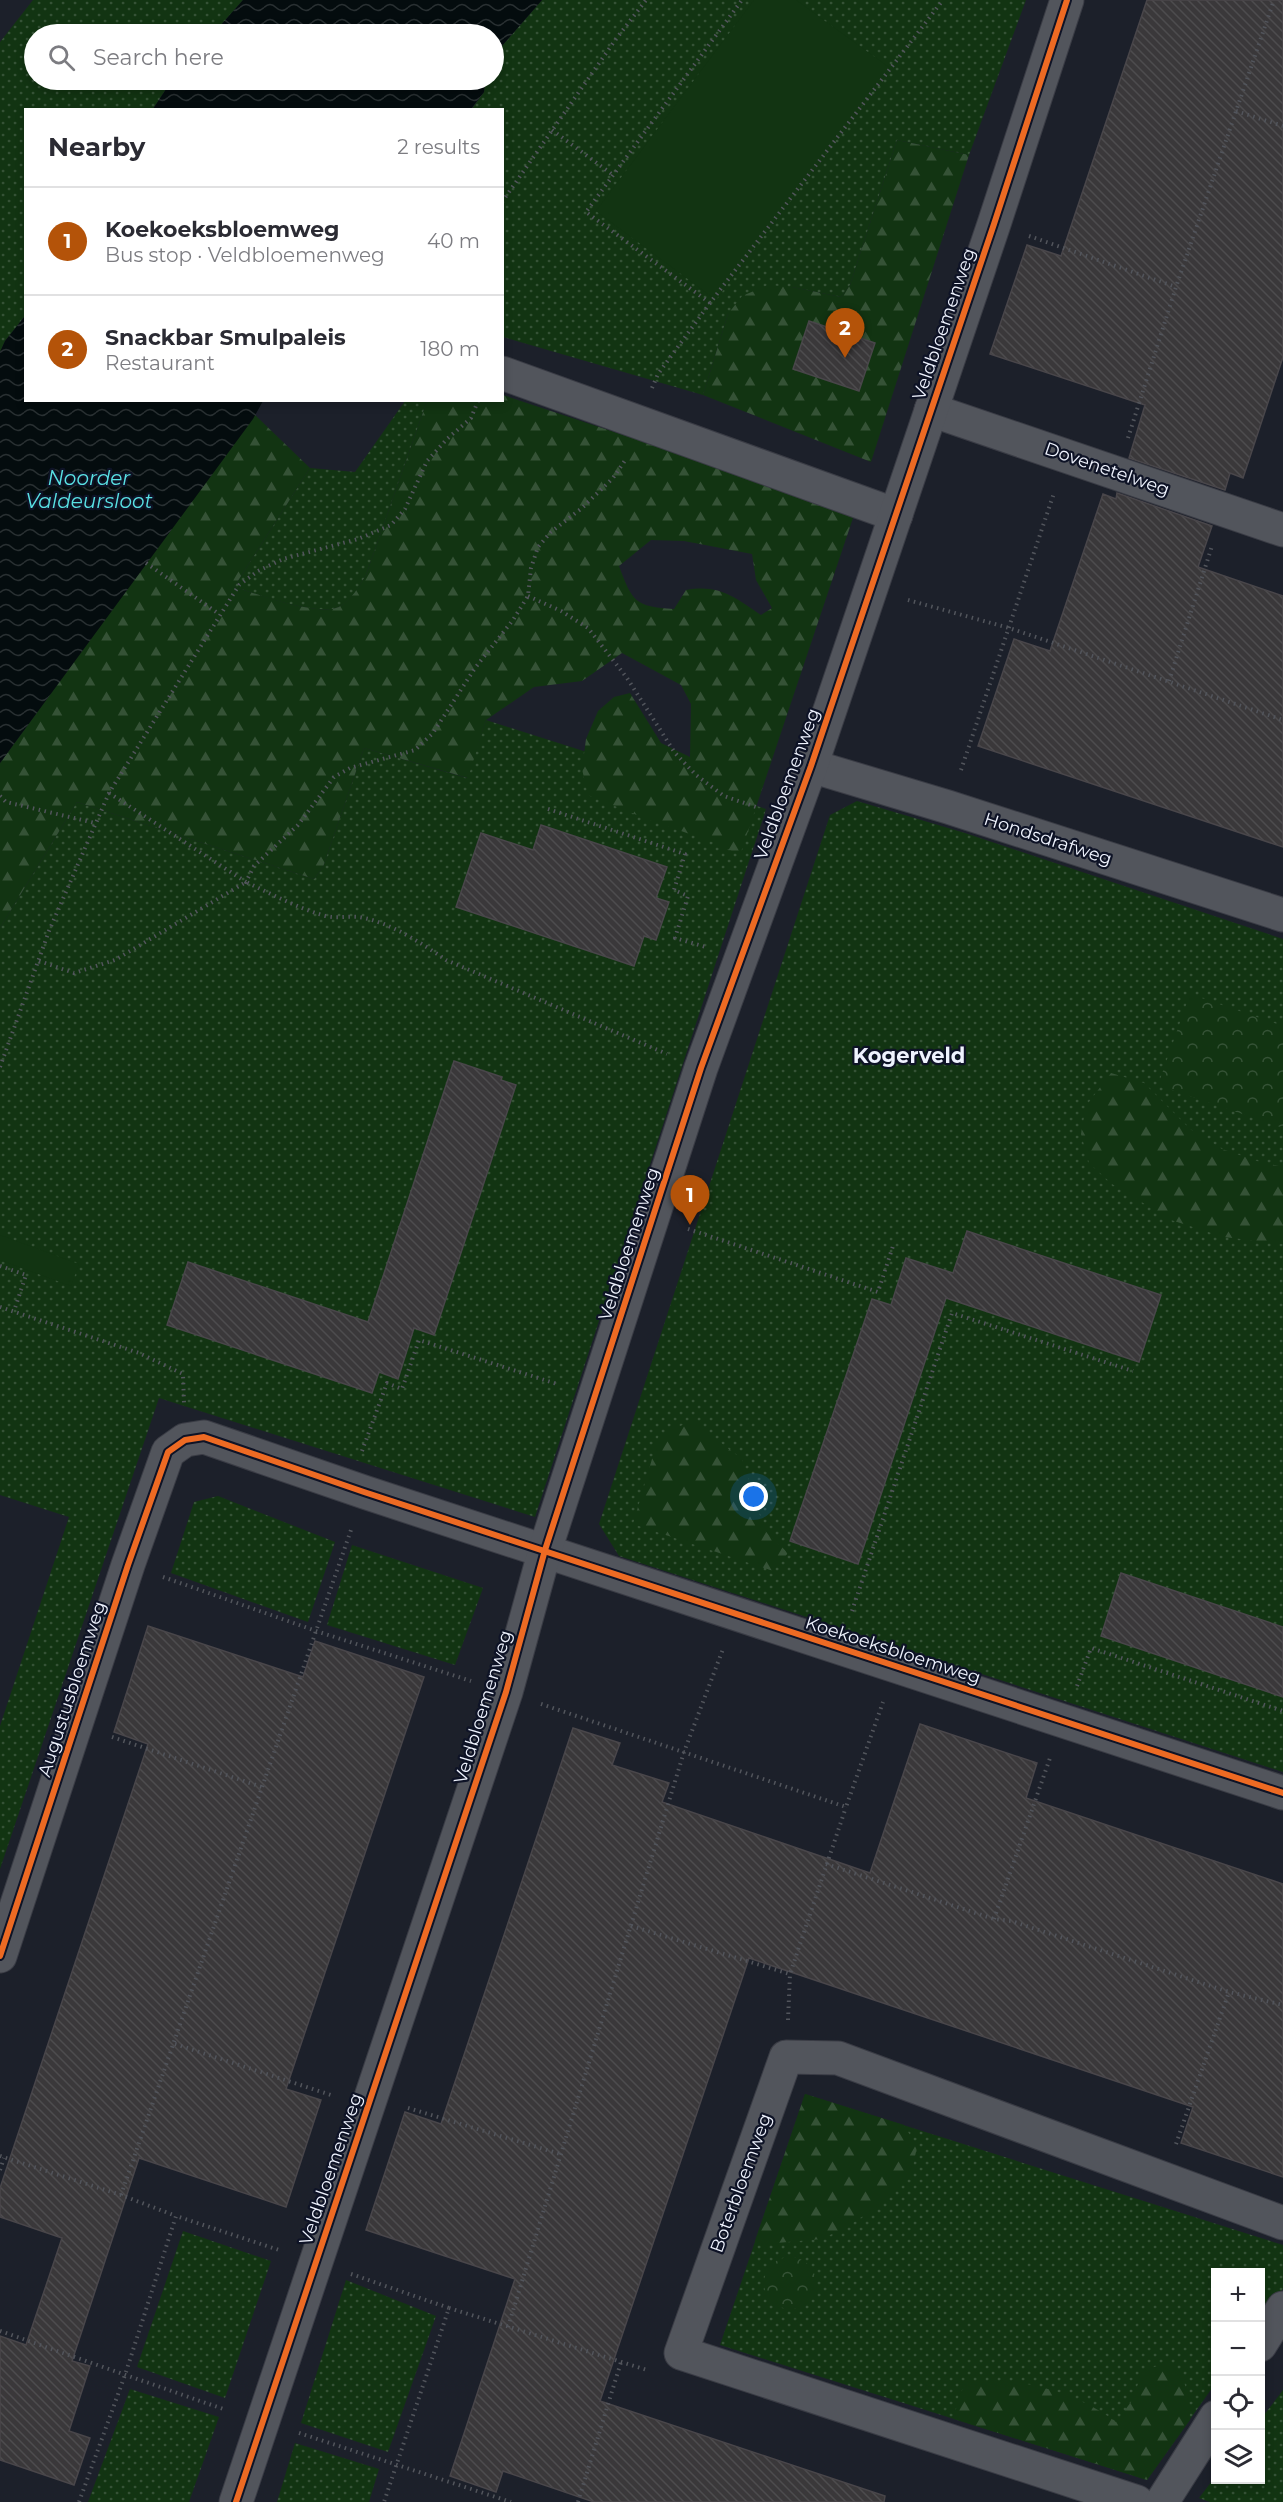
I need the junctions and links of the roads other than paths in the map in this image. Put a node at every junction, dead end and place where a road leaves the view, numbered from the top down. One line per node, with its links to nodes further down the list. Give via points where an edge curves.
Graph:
1 (1067, 0): 3 (street, Veldbloemenweg)
2 (504, 374): 4 (street)
3 (931, 410): 4 (street, Veldbloemenweg); 5 (street, Dovenetelweg)
4 (896, 515): 6 (street, Veldbloemenweg)
5 (1283, 530)
6 (811, 766): 7 (street, Hondsdrafweg); 9 (street, Veldbloemenweg, via 701,1068)
7 (1283, 915)
8 (185, 1440): 9 (street, Koekoeksbloemweg, via 204,1437); 11 (street, Augustusbloemweg, via 168,1452)
9 (545, 1550): 10 (street, Koekoeksbloemweg); 16 (street, Veldbloemenweg, via 506,1692)
10 (1283, 1793)
11 (0, 1956)
12 (1283, 2223): 17 (street, Boterbloemweg, via 838,2058 786,2057 681,2354)
13 (1283, 2308): 14 (street)
14 (1265, 2336)
15 (1211, 2423): 18 (street)
16 (236, 2502)
17 (1137, 2502)
18 (1162, 2502)

